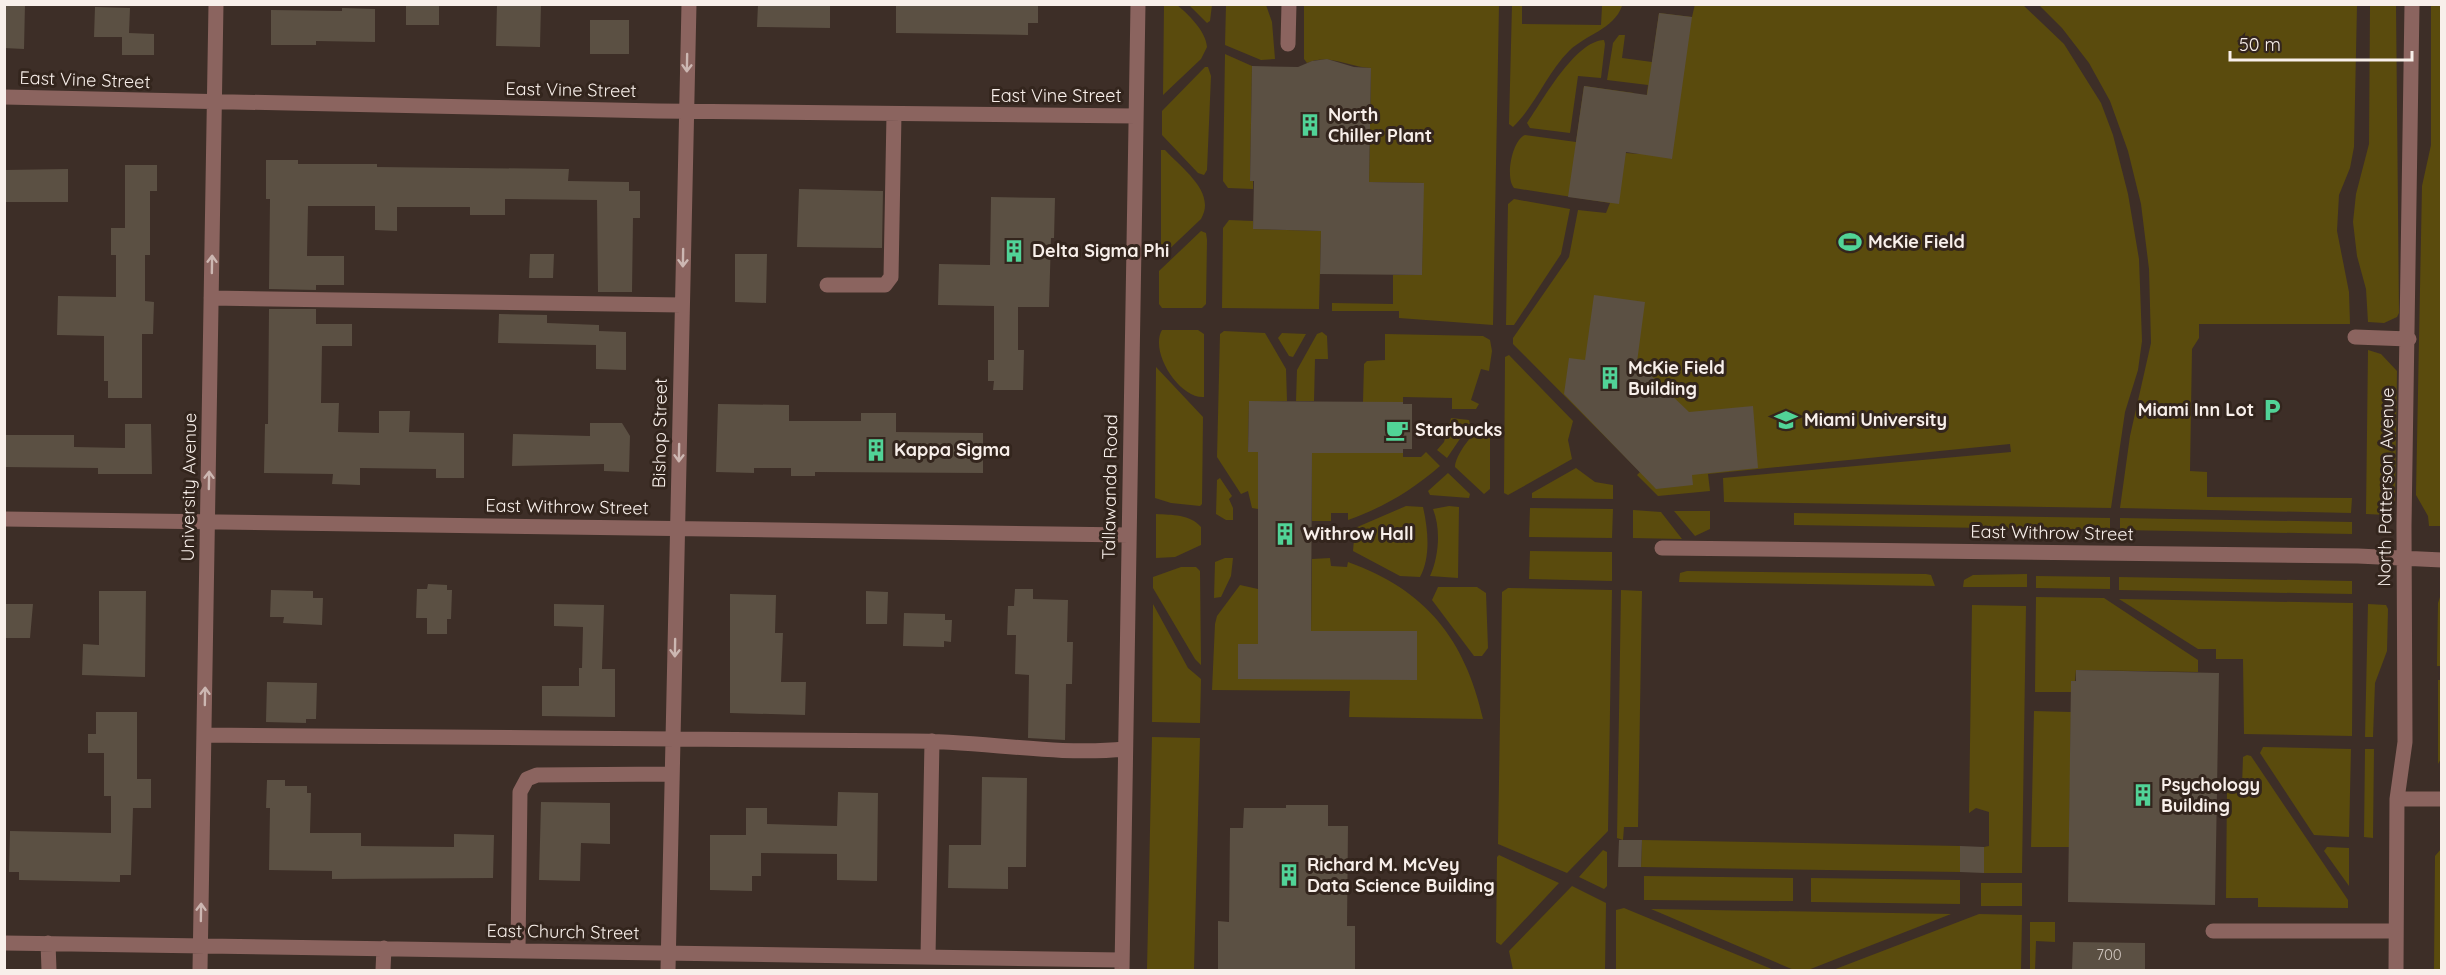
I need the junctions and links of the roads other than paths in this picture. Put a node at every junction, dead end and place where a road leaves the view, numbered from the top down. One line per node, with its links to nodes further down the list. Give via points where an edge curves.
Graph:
1 (216, 4): 8 (street, University Avenue)
2 (689, 4): 9 (street, Bishop Street, one-way to 9)
3 (1138, 4): 11 (street, Tallawanda Road)
4 (1289, 4): 6 (street)
5 (2412, 4): 16 (street, North Patterson Avenue)
6 (1288, 44)
7 (4, 97): 8 (street, East Vine Street)
8 (214, 103): 9 (street, East Vine Street); 13 (street, University Avenue, one-way to 8)
9 (686, 111): 10 (street, East Vine Street); 14 (street, Bishop Street, one-way to 14)
10 (894, 114): 11 (street, East Vine Street); 12 (street, via 891,277 885,285)
11 (1136, 116): 20 (street, Tallawanda Road)
12 (826, 285)
13 (212, 298): 14 (street); 18 (street, University Avenue, one-way to 13)
14 (682, 305): 19 (street, Bishop Street, one-way to 19)
15 (2355, 337): 16 (street)
16 (2409, 339): 22 (street, North Patterson Avenue)
17 (4, 519): 18 (street, East Withrow Street)
18 (208, 522): 19 (street, East Withrow Street); 24 (street, University Avenue, one-way to 18)
19 (678, 528): 20 (street, East Withrow Street); 25 (street, Bishop Street, one-way to 25)
20 (1129, 535): 27 (street, Tallawanda Road)
21 (1662, 548): 22 (street, East Withrow Street)
22 (2404, 559): 23 (street, East Withrow Street); 29 (street, North Patterson Avenue, via 2405,742)
23 (2442, 560)
24 (204, 735): 25 (street); 35 (street, University Avenue, one-way to 24)
25 (673, 741): 26 (street); 28 (street, Bishop Street)
26 (932, 741): 27 (street, via 1097,751); 39 (street)
27 (1125, 748): 40 (street, Tallawanda Road)
28 (672, 774): 37 (street, via 537,775 527,779 520,792); 38 (street, Bishop Street)
29 (2397, 799): 30 (street); 32 (street, North Patterson Avenue)
30 (2442, 799)
31 (2213, 931): 32 (street)
32 (2396, 931): 45 (street, North Patterson Avenue)
33 (4, 943): 34 (street, East Church Street)
34 (48, 943): 35 (street, East Church Street); 41 (street)
35 (201, 946): 36 (street, East Church Street); 42 (street, University Avenue)
36 (384, 948): 37 (street, East Church Street); 43 (street)
37 (518, 950): 38 (street, East Church Street)
38 (669, 953): 39 (street, East Church Street); 44 (street, Bishop Street)
39 (928, 957): 40 (street, East Church Street)
40 (1122, 965)
41 (49, 970)
42 (200, 970)
43 (383, 970)
44 (668, 970)
45 (2396, 970)

